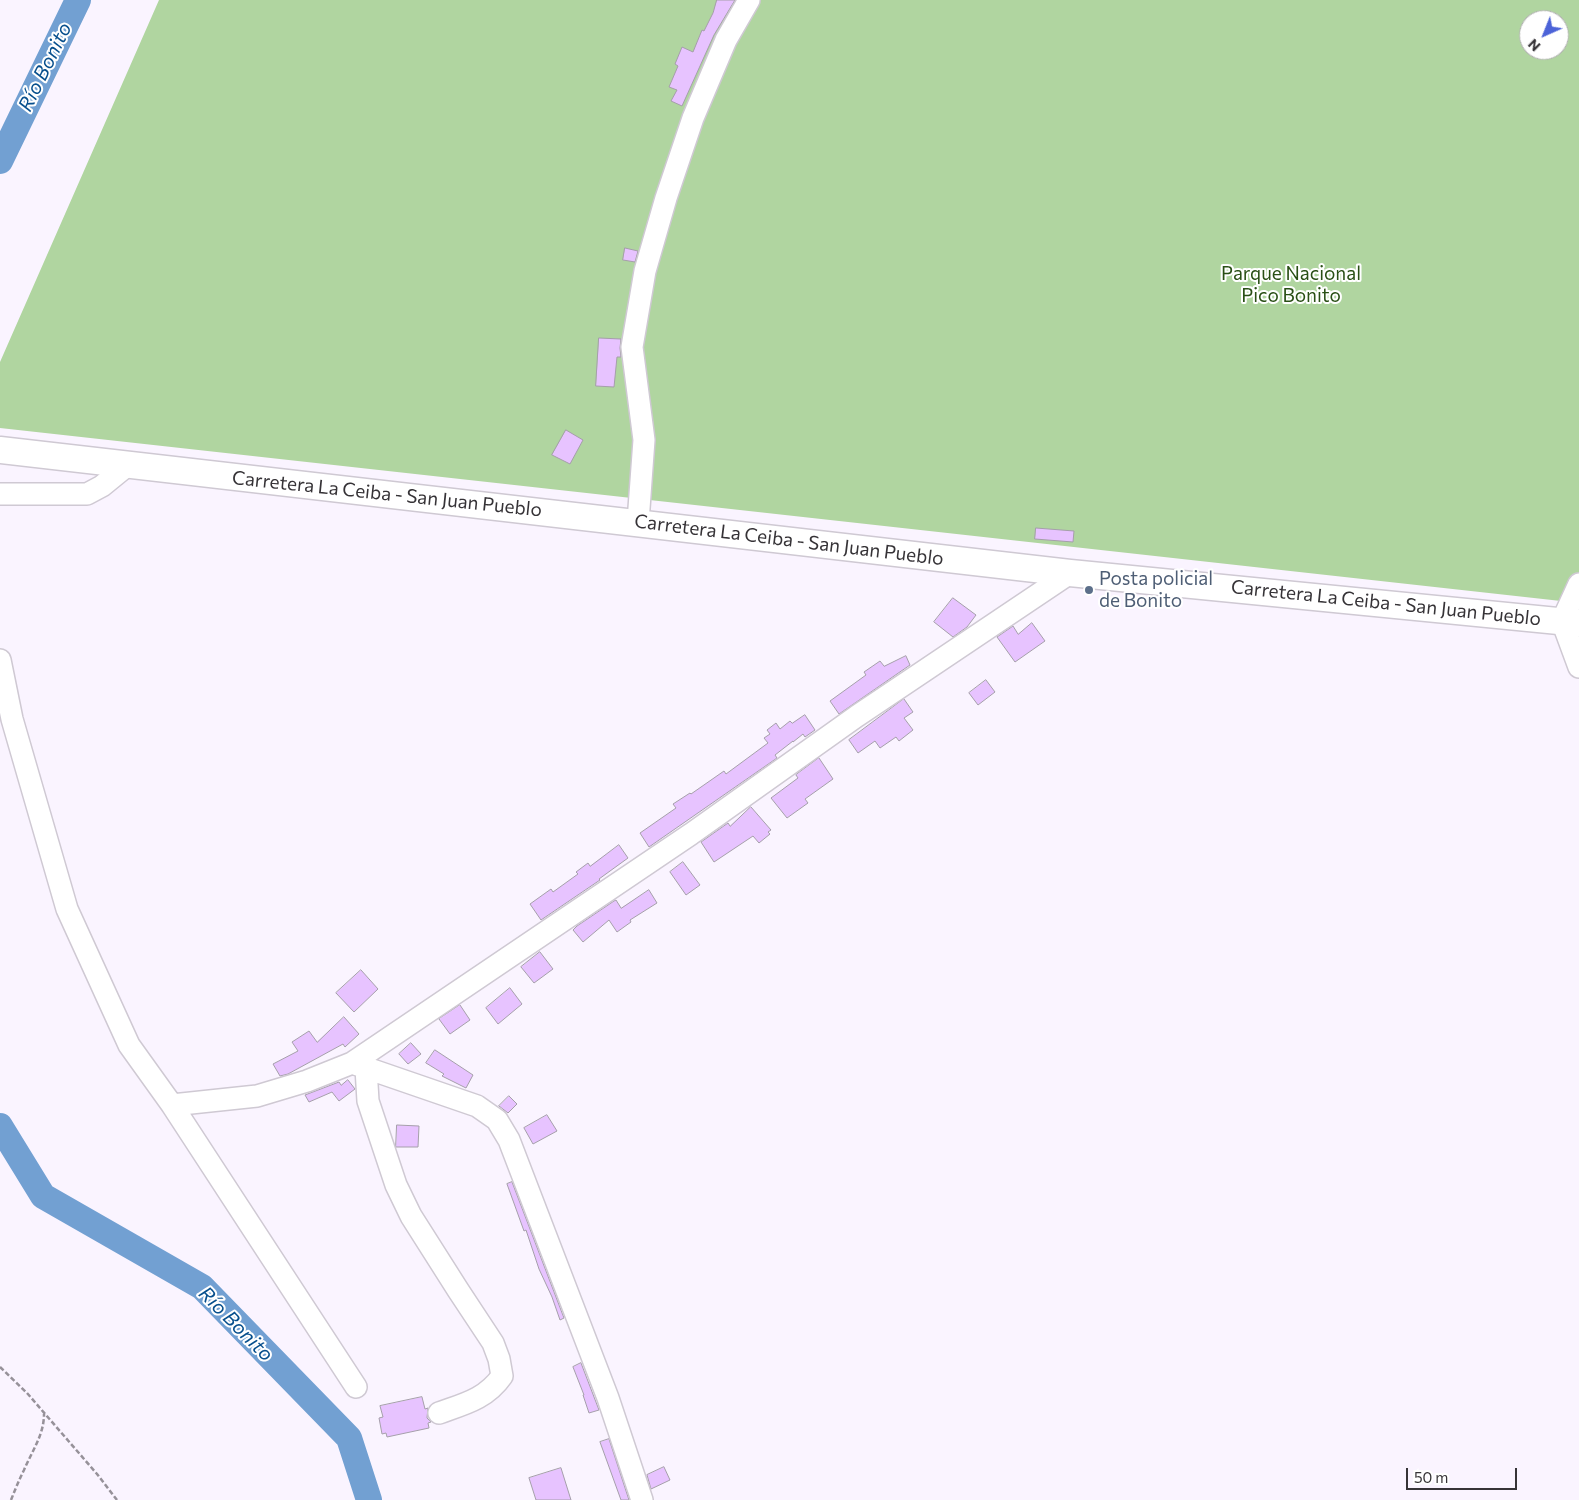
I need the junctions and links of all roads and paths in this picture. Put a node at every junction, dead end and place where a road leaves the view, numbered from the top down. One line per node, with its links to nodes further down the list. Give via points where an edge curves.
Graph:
1 (749, 0): 5 (street, via 726,40 693,118 645,270 632,347 644,440)
2 (0, 450): 3 (main road, Carretera La Ceiba - San Juan Pueblo)
3 (130, 464): 4 (street, via 87,494); 5 (main road, Carretera La Ceiba - San Juan Pueblo)
4 (0, 494)
5 (638, 522): 6 (main road, Carretera La Ceiba - San Juan Pueblo)
6 (1070, 572): 8 (main road, Carretera La Ceiba - San Juan Pueblo); 11 (street, via 857,716 692,834 489,970)
7 (1579, 584): 8 (street)
8 (1570, 622): 10 (street)
9 (0, 660): 12 (street, via 12,719 67,909 130,1045)
10 (1579, 667)
11 (359, 1066): 12 (street, via 257,1096); 16 (street, via 396,1185 411,1216 493,1342 499,1360 502,1376 495,1386 481,1397); 19 (street, via 477,1106 497,1120 509,1140 597,1370)
12 (172, 1105): 14 (street)
13 (0, 1368): 15 (path)
14 (356, 1387)
15 (44, 1412): 17 (path, via 38,1443); 18 (path)
16 (439, 1413)
17 (11, 1500)
18 (117, 1500)
19 (642, 1500)

